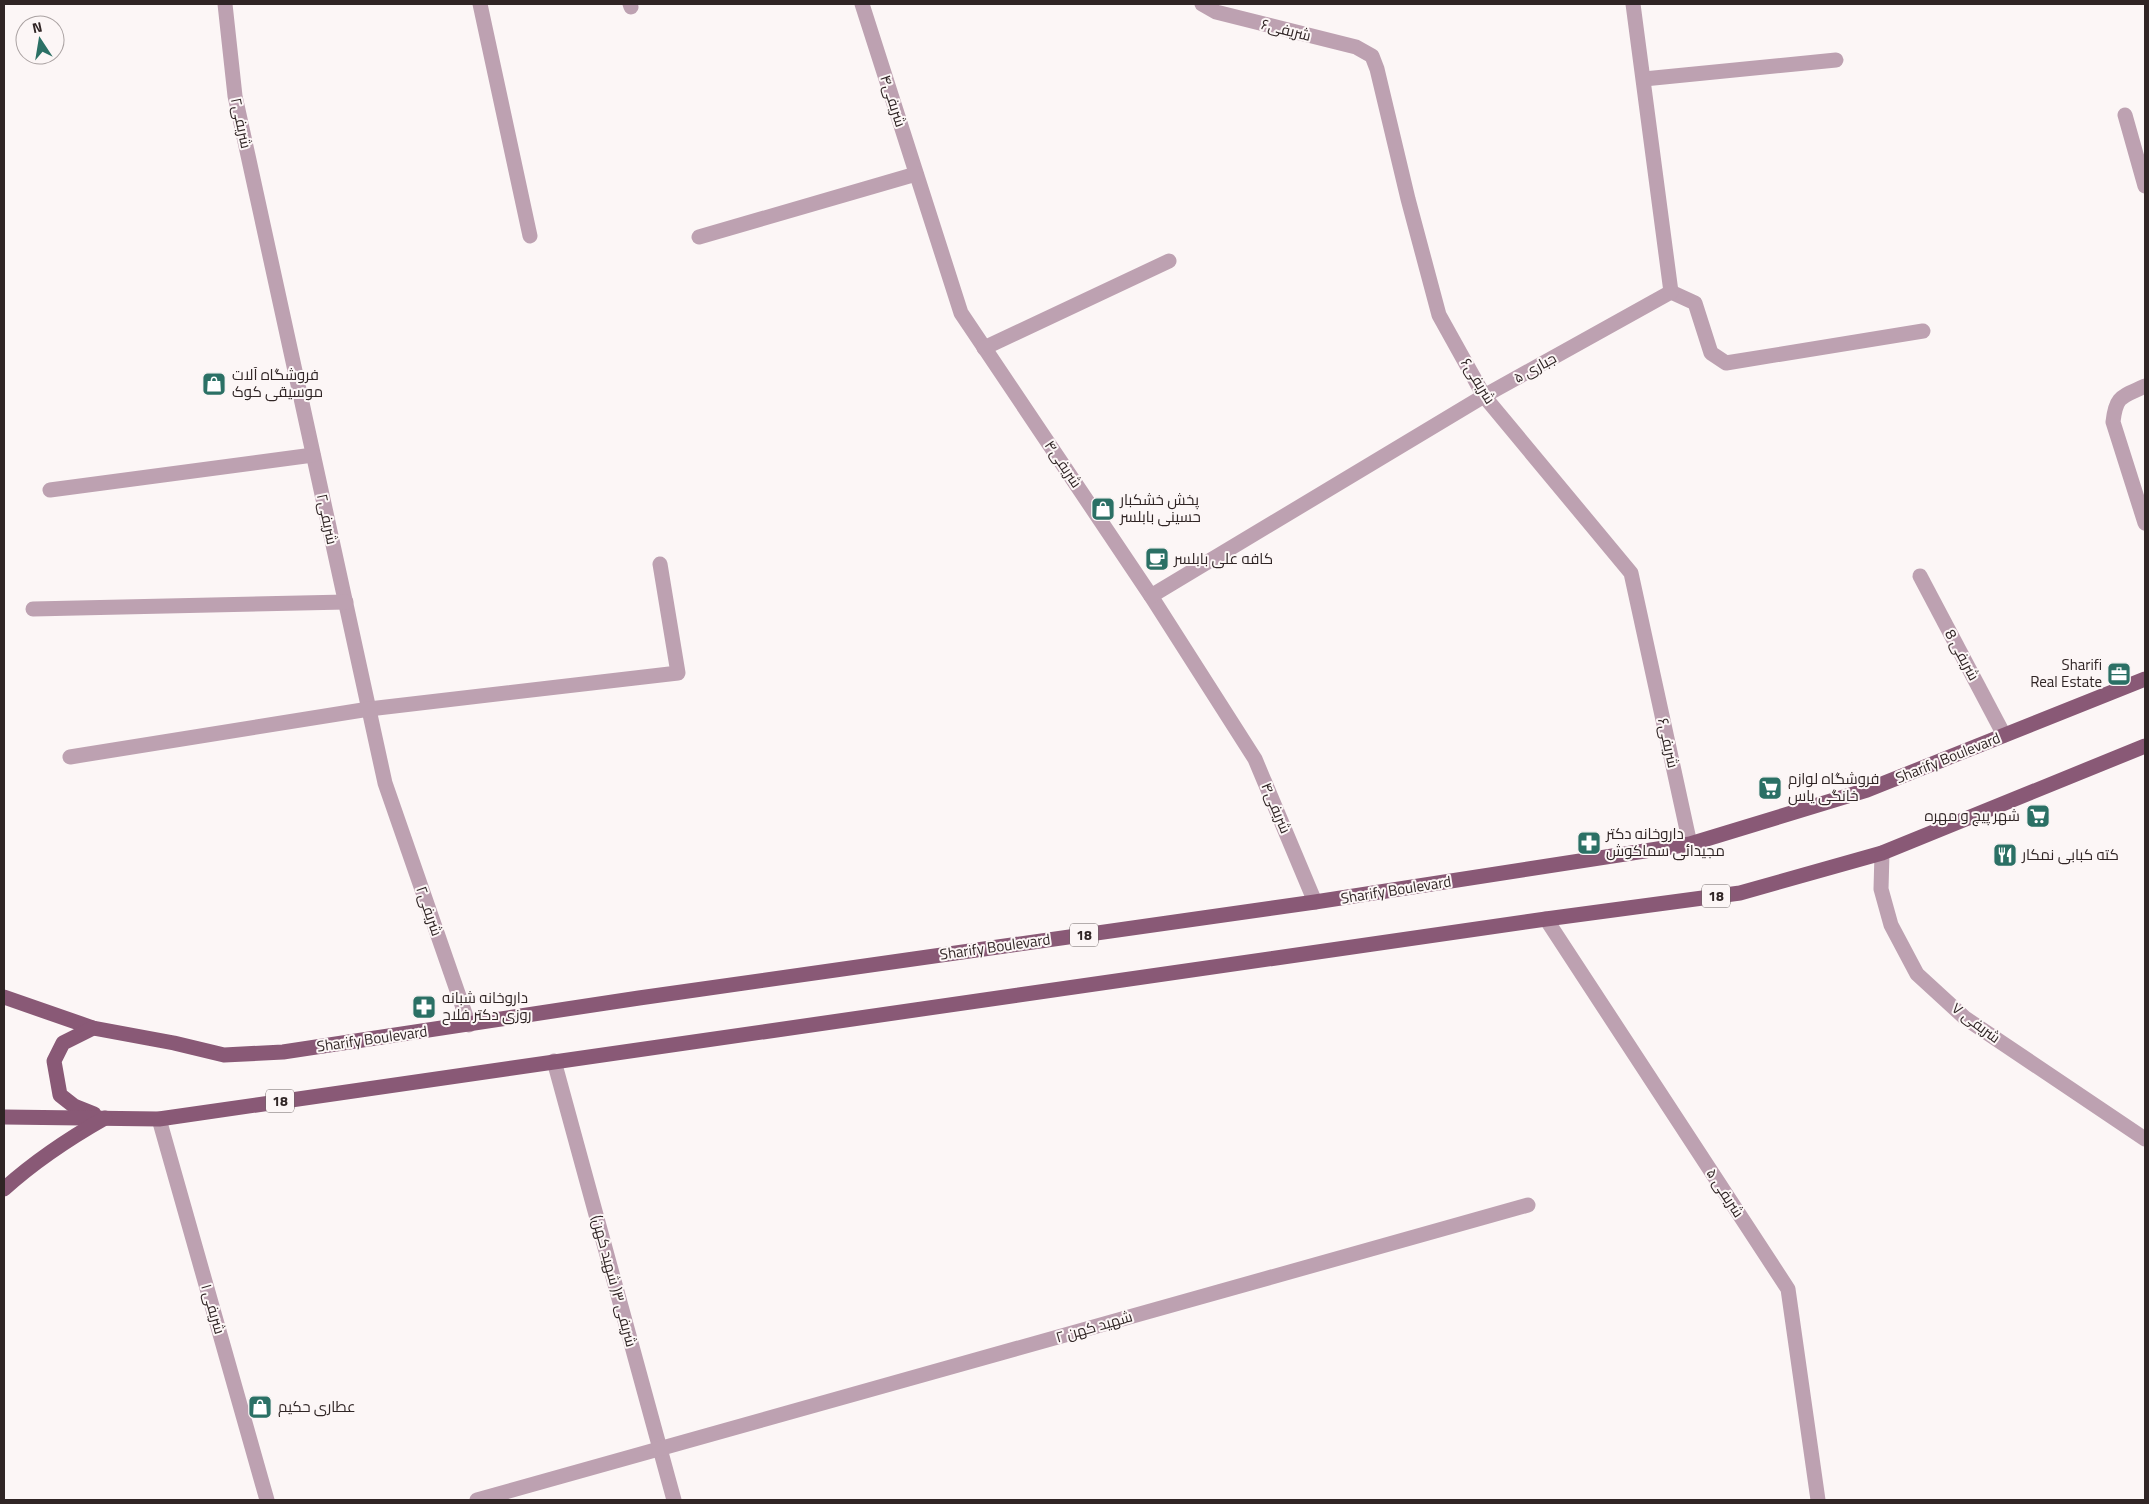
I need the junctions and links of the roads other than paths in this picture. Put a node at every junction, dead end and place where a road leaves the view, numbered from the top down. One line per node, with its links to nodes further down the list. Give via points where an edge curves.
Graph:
1 (225, 4): 19 (street, شریفی۲, via 235,96)
2 (480, 4): 11 (street)
3 (862, 4): 9 (street, شریفی۴)
4 (1202, 4): 18 (street, شریفی۶, via 1216,12 1356,47 1372,56 1439,315)
5 (1633, 4): 7 (street)
6 (1836, 60): 7 (street)
7 (1644, 79): 14 (street)
8 (2125, 115): 10 (street)
9 (916, 174): 12 (street); 16 (street, شریفی۴, via 961,313)
10 (2145, 186)
11 (530, 236)
12 (699, 237)
13 (1169, 262): 16 (street)
14 (1672, 292): 15 (street, via 1695,303 1711,353 1726,363); 18 (street, جباری ۵)
15 (1923, 331)
16 (984, 348): 24 (street, شریفی۴)
17 (2145, 386): 21 (street, via 2120,398 2113,422)
18 (1484, 396): 24 (street, جباری ۵); 32 (street, شریفی۶, via 1632,573)
19 (313, 455): 20 (street); 25 (street, شریفی۲)
20 (50, 490)
21 (2145, 523)
22 (660, 564): 28 (street, via 678,673)
23 (1920, 576): 29 (street, شریفی 8)
24 (1151, 596): 34 (street, شریفی۴, via 1255,759)
25 (346, 602): 26 (street); 28 (street, شریفی۲)
26 (33, 608)
27 (2145, 679): 29 (main road, Sharify Boulevard / 18)
28 (369, 709): 31 (street); 37 (street, شریفی۲, via 385,783)
29 (2004, 735): 32 (main road, Sharify Boulevard / 18, via 1867,790)
30 (2145, 746): 33 (main road, 18)
31 (70, 758)
32 (1690, 844): 34 (main road, Sharify Boulevard / 18)
33 (1882, 853): 35 (main road, 18, via 1740,893); 43 (street, شریفی ۷, via 1880,889 1891,926 1917,974 1965,1018)
34 (1315, 902): 37 (main road, Sharify Boulevard / 18, via 629,999)
35 (1546, 919): 39 (main road, 18); 50 (street, شریفی ۵, via 1788,1289)
36 (4, 997): 38 (main road, Sharify Boulevard / 18)
37 (469, 1025): 38 (main road, Sharify Boulevard / 18, via 283,1052 224,1055 174,1042)
38 (93, 1028): 41 (main road, via 63,1042 54,1061 60,1095 74,1106)
39 (554, 1061): 42 (main road, 18); 46 (street, شریفی ۳( شهید کهن))
40 (4, 1117): 41 (main road, 18)
41 (106, 1118): 42 (main road, 18); 44 (main road, via 29,1166)
42 (160, 1118): 47 (street, شریفی ۱)
43 (2145, 1139)
44 (4, 1189)
45 (1528, 1205): 46 (street, شهید کهن ۲)
46 (660, 1449): 48 (street, شهید کهن ۲); 49 (street, شریفی ۳( شهید کهن))
47 (267, 1500)
48 (477, 1500)
49 (674, 1500)
50 (1818, 1500)

